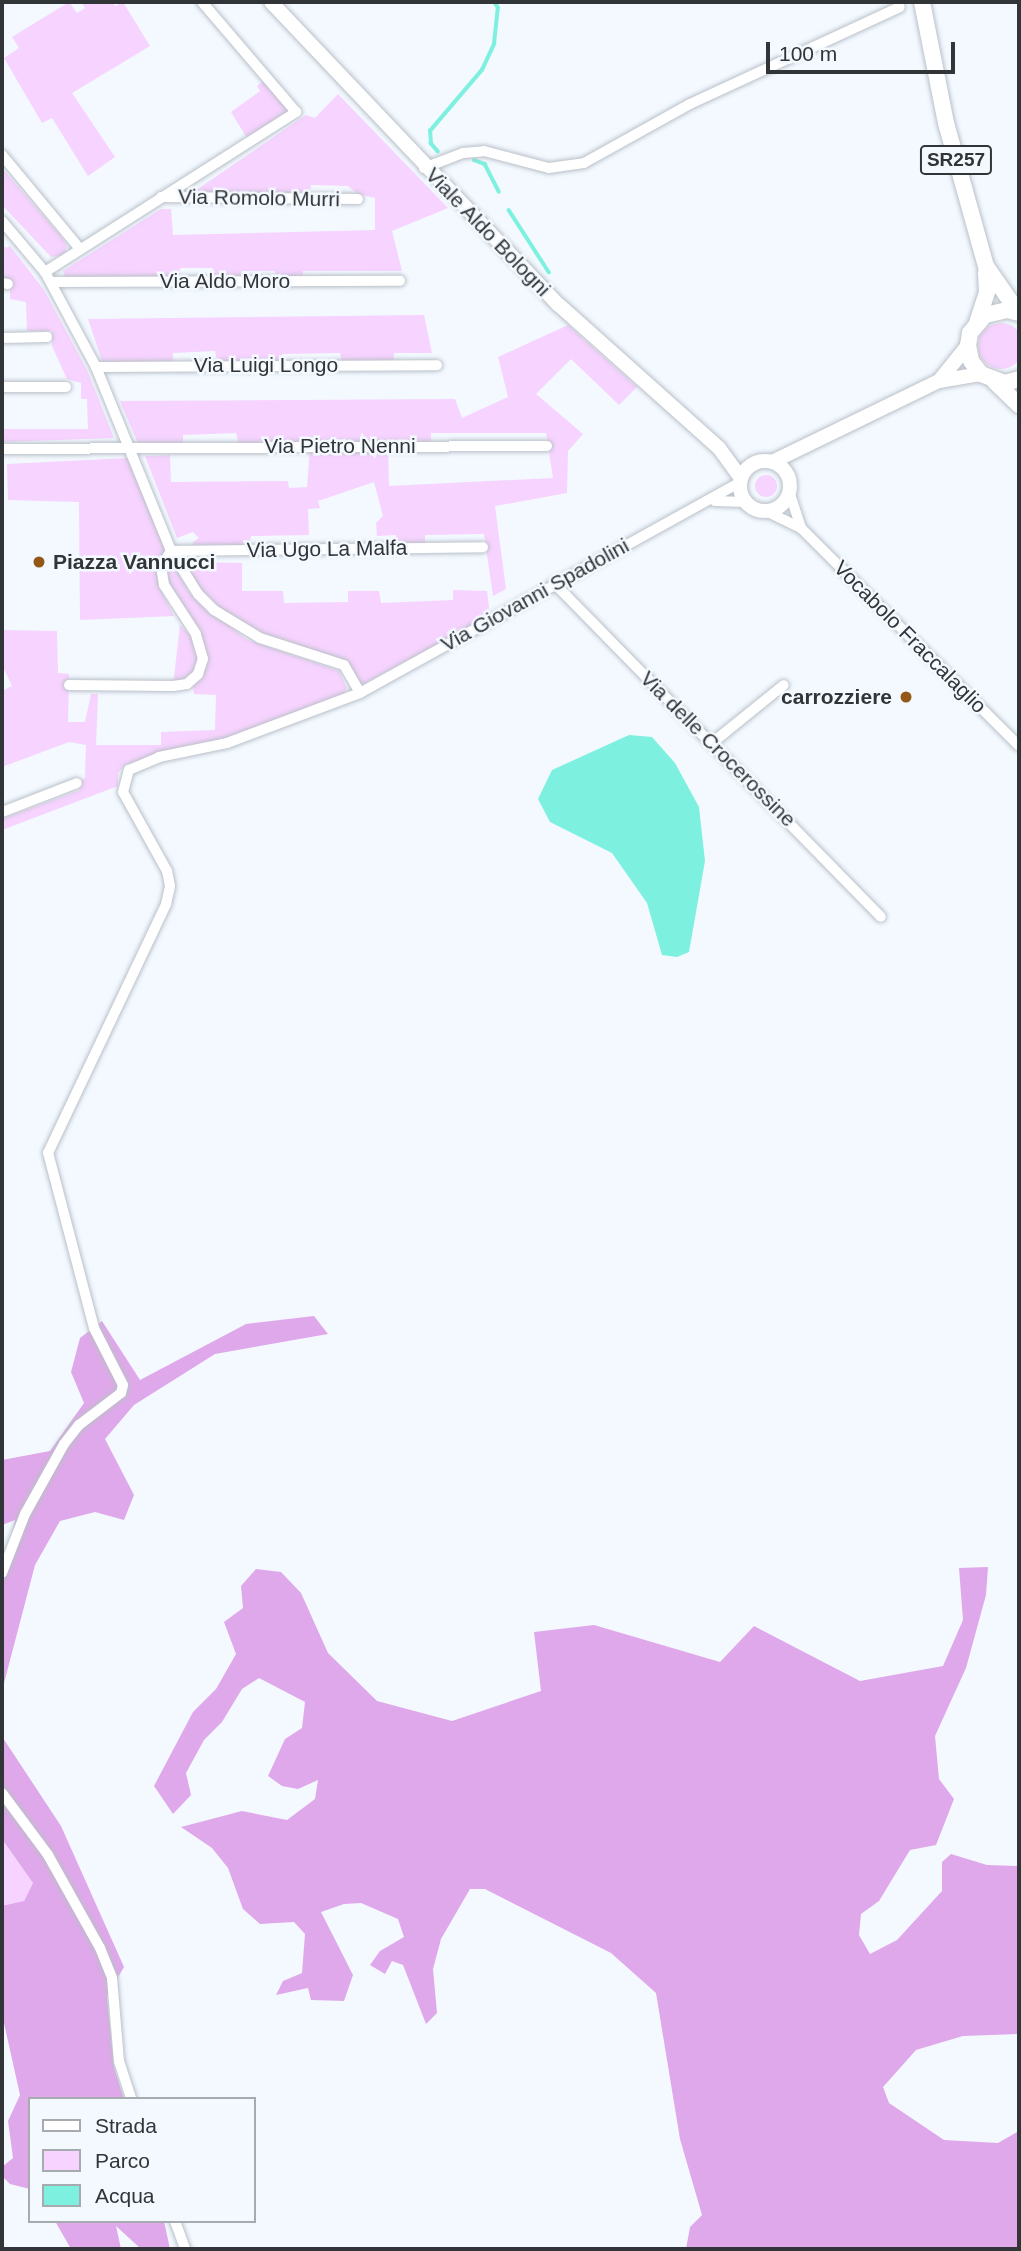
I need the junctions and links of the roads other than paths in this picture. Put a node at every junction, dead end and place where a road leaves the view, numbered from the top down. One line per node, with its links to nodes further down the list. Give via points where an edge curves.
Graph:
1 (202, 2): 9 (street, Via Romolo Murri, via 296,112)
2 (271, 2): 8 (main road, Viale Aldo Bologni)
3 (922, 2): 6 (main road, SR257)
4 (930, 2): 6 (street)
5 (900, 7): 8 (street, via 690,104 584,163 550,168 484,151 463,153)
6 (930, 53): 13 (main road, SR257)
7 (2, 155): 12 (street)
8 (424, 168): 32 (main road, Viale Aldo Bologni, via 558,304)
9 (160, 197): 10 (street, Via Romolo Murri); 12 (street, Via Romolo Murri)
10 (358, 199)
11 (2, 221): 14 (street)
12 (80, 249): 14 (street, Via Romolo Murri)
13 (986, 266): 16 (main road, SR257); 17 (main road, SR257, via 987,292)
14 (48, 277): 15 (street, Via Aldo Moro); 22 (street)
15 (400, 281)
16 (1019, 313): 17 (main road, via 996,311)
17 (977, 323): 20 (main road, SR257)
18 (47, 337): 19 (street)
19 (2, 338)
20 (968, 345): 23 (main road, via 971,361); 25 (main road)
21 (437, 365): 22 (street, Via Luigi Longo)
22 (96, 367): 31 (street)
23 (988, 378): 24 (main road); 25 (main road); 28 (main road)
24 (1019, 379)
25 (939, 382): 30 (main road)
26 (2, 387): 27 (street)
27 (66, 387)
28 (1019, 405)
29 (547, 446): 31 (street, Via Pietro Nenni)
30 (811, 446): 34 (main road); 36 (main road)
31 (133, 448): 33 (street, Via Pietro Nenni); 42 (street)
32 (719, 448): 34 (main road, Viale Aldo Bologni); 35 (main road, Viale Aldo Bologni)
33 (2, 449)
34 (766, 462): 35 (main road); 36 (main road)
35 (741, 480): 37 (street, Via Giovanni Spadolini); 38 (main road)
36 (790, 486): 39 (main road, via 782,506); 40 (street)
37 (712, 501): 38 (street, Via Giovanni Spadolini); 43 (street, Via Giovanni Spadolini)
38 (745, 502): 39 (main road)
39 (768, 512): 40 (street)
40 (801, 528): 48 (street, Vocabolo Fraccalaglio)
41 (484, 547): 42 (street, Via Ugo La Malfa)
42 (171, 551): 44 (street, via 161,566 164,585 196,634 203,659 198,674 187,684 173,686); 46 (street, via 188,581 214,610 260,638 344,665)
43 (554, 583): 46 (street, Via Giovanni Spadolini); 47 (street, Via delle Crocerossine)
44 (69, 685)
45 (784, 685): 47 (street)
46 (359, 692): 52 (street, Via Giovanni Spadolini, via 227,743 140,764 123,779 129,807 167,871 170,886 166,904 48,1153 93,1328 123,1385 121,1393 79,1425 64,1444 25,1514)
47 (712, 743): 51 (street, Via delle Crocerossine)
48 (1019, 746)
49 (77, 783): 50 (street)
50 (2, 812)
51 (881, 917)
52 (2, 1573)
53 (2, 1793): 54 (street, via 48,1855 113,1978 119,2061)
54 (130, 2097)
55 (176, 2223): 56 (street)
56 (185, 2249)

